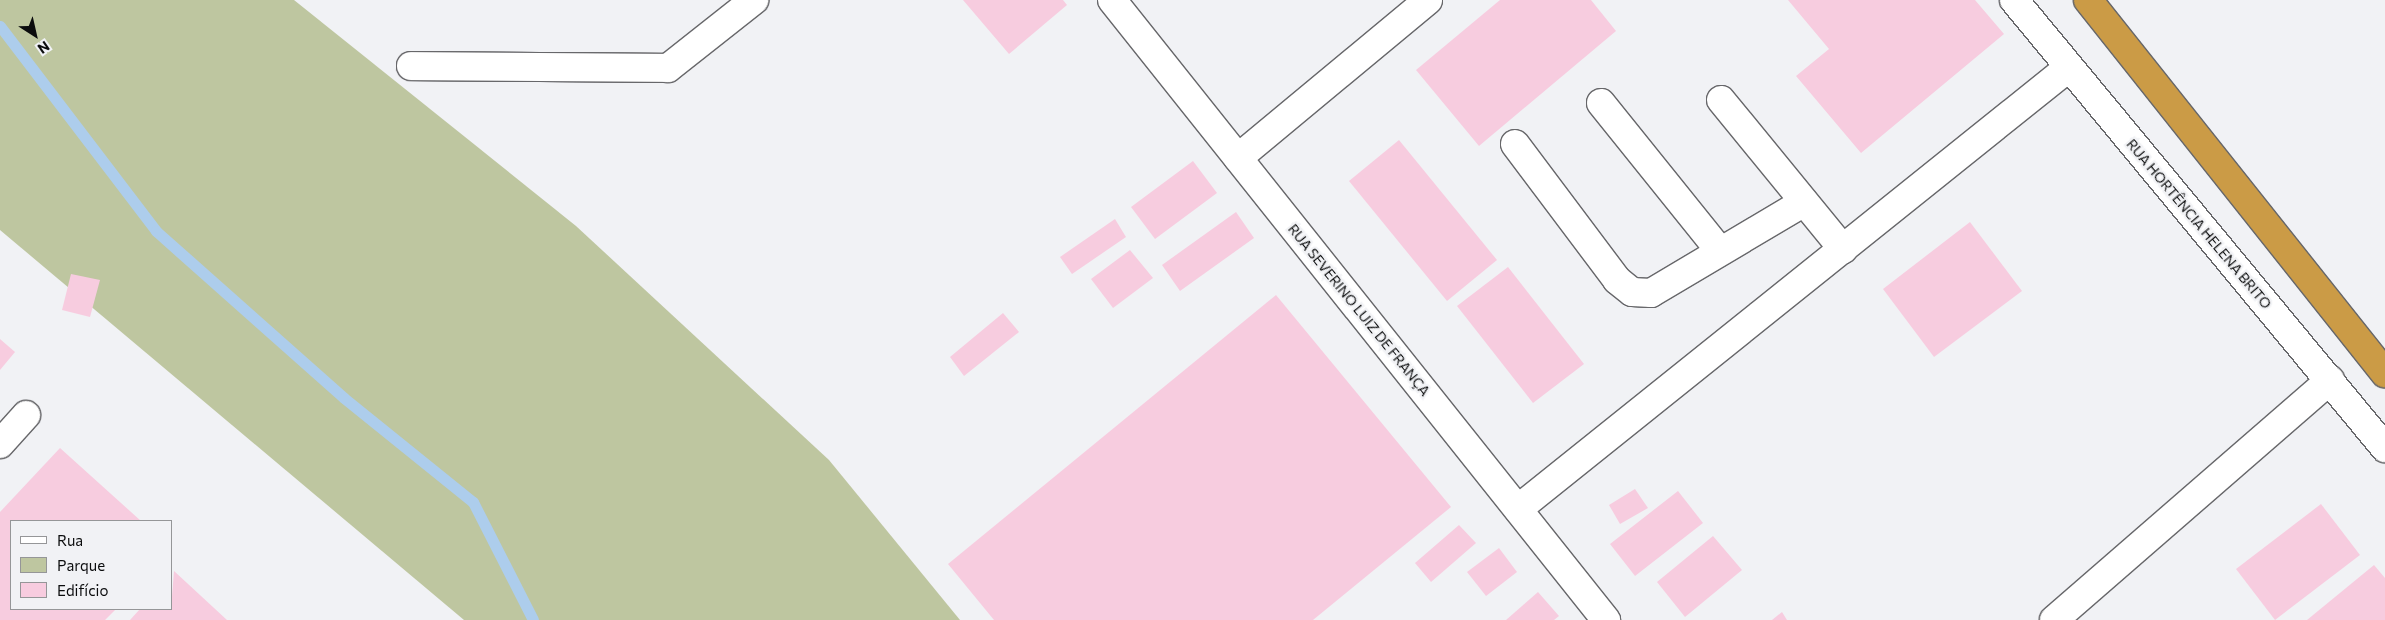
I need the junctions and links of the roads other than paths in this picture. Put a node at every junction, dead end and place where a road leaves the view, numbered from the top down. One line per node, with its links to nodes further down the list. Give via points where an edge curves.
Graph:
1 (754, 0): 6 (street, via 668,68)
2 (1112, 0): 11 (street, RUA SEVERINO LUIZ DE FRANÇA)
3 (1428, 0): 11 (street)
4 (2014, 0): 7 (street, RUA HORTÊNCIA HELENA BRITO)
5 (2088, 0): 15 (highway)
6 (412, 66)
7 (2068, 68): 13 (street); 16 (street, RUA HORTÊNCIA HELENA BRITO)
8 (1721, 100): 12 (street)
9 (1600, 103): 14 (street)
10 (1515, 144): 14 (street, via 1617,280 1632,292 1651,293)
11 (1238, 158): 20 (street, RUA SEVERINO LUIZ DE FRANÇA)
12 (1804, 202): 13 (street); 14 (street)
13 (1843, 249): 20 (street)
14 (1720, 251)
15 (2385, 373)
16 (2330, 380): 19 (street, RUA HORTÊNCIA HELENA BRITO); 22 (street)
17 (26, 415): 18 (street)
18 (0, 444)
19 (2385, 448)
20 (1518, 510): 21 (street, RUA SEVERINO LUIZ DE FRANÇA)
21 (1606, 620)
22 (2054, 620)

